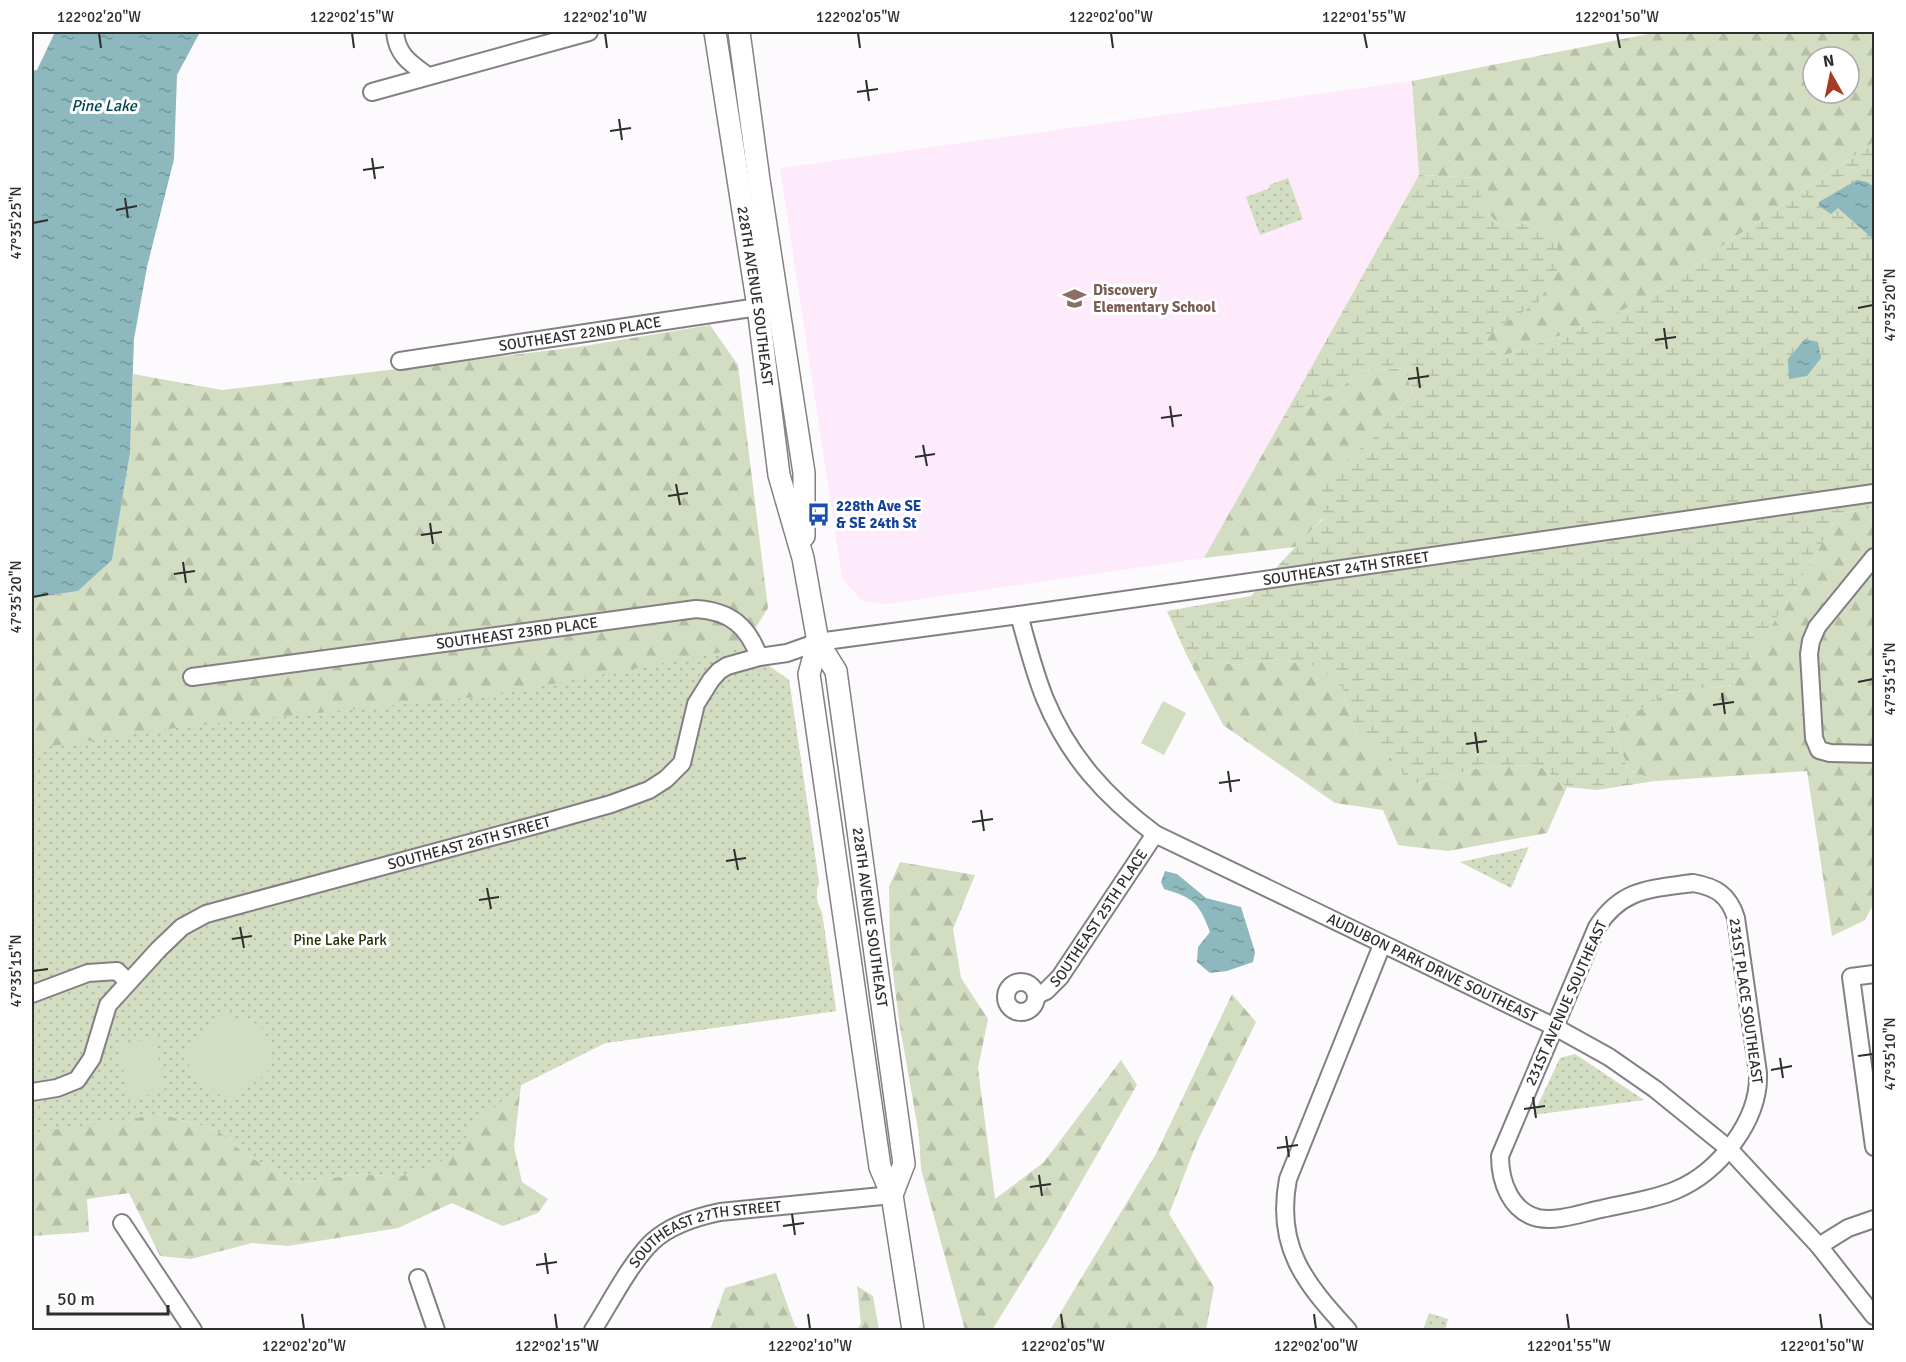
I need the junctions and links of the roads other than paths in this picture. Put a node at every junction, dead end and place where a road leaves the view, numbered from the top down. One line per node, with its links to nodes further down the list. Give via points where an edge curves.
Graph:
1 (395, 32): 5 (street, via 400,52)
2 (589, 32): 5 (street)
3 (714, 32): 6 (main road, 228TH AVENUE SOUTHEAST)
4 (739, 32): 8 (main road, 228TH AVENUE SOUTHEAST)
5 (428, 76): 7 (street)
6 (724, 88): 8 (main road, via 741,130 748,162); 9 (main road, 228TH AVENUE SOUTHEAST)
7 (372, 92)
8 (759, 180): 13 (main road, 228TH AVENUE SOUTHEAST, via 804,473)
9 (758, 308): 10 (street, SOUTHEAST 22ND PLACE); 13 (main road, 228TH AVENUE SOUTHEAST, via 779,475)
10 (400, 361)
11 (1875, 493): 14 (street, SOUTHEAST 24TH STREET)
12 (1875, 556): 18 (street, via 1817,627 1809,654 1814,738 1819,750)
13 (803, 558): 15 (main road, 228TH AVENUE SOUTHEAST)
14 (1019, 615): 15 (street, SOUTHEAST 24TH STREET); 19 (street, AUDUBON PARK DRIVE SOUTHEAST, via 1045,699 1061,732 1101,788)
15 (818, 642): 16 (street, via 787,653); 26 (main road, 228TH AVENUE SOUTHEAST, via 836,671); 27 (main road, 228TH AVENUE SOUTHEAST, via 809,674)
16 (759, 657): 17 (street, SOUTHEAST 23RD PLACE, via 747,630 722,613 696,609); 23 (street, SOUTHEAST 26TH STREET, via 727,666 711,680 696,704 682,763 649,790 540,824 206,914 182,927)
17 (192, 677)
18 (1875, 754)
19 (1155, 834): 21 (street, AUDUBON PARK DRIVE SOUTHEAST); 25 (street, SOUTHEAST 25TH PLACE, via 1060,977)
20 (1715, 890): 28 (street, 231ST AVENUE SOUTHEAST, via 1694,883 1654,888 1633,894 1606,912); 31 (street, 231ST PLACE SOUTHEAST, via 1727,899 1736,918 1759,1089 1747,1121)
21 (1382, 945): 28 (street, AUDUBON PARK DRIVE SOUTHEAST); 43 (street, via 1288,1179 1284,1199 1284,1225 1300,1270)
22 (1875, 974): 30 (street, via 1851,977)
23 (128, 982): 24 (street, via 117,970 88,973); 29 (street, SOUTHEAST 26TH STREET, via 108,1005 92,1058 77,1080)
24 (32, 994)
25 (1036, 995)
26 (882, 1007): 27 (main road); 32 (main road, 228TH AVENUE SOUTHEAST, via 904,1164)
27 (856, 1009): 32 (main road, 228TH AVENUE SOUTHEAST, via 880,1167)
28 (1555, 1027): 31 (street, AUDUBON PARK DRIVE SOUTHEAST, via 1655,1089); 33 (street, 231ST AVENUE SOUTHEAST, via 1500,1156 1504,1186)
29 (32, 1092)
30 (1875, 1147)
31 (1729, 1149): 33 (street, 231ST PLACE SOUTHEAST, via 1692,1182 1658,1196 1556,1218 1538,1218); 36 (street, AUDUBON PARK DRIVE SOUTHEAST)
32 (892, 1195): 41 (street, SOUTHEAST 27TH STREET, via 720,1212 685,1222 653,1240 641,1254); 42 (main road, 228TH AVENUE SOUTHEAST)
33 (1513, 1202)
34 (1875, 1219): 36 (street, via 1848,1228)
35 (122, 1223): 39 (street)
36 (1819, 1246): 38 (street, AUDUBON PARK DRIVE SOUTHEAST)
37 (418, 1278): 40 (street)
38 (1875, 1316)
39 (193, 1330)
40 (436, 1330)
41 (593, 1330)
42 (913, 1330)
43 (1348, 1330)

